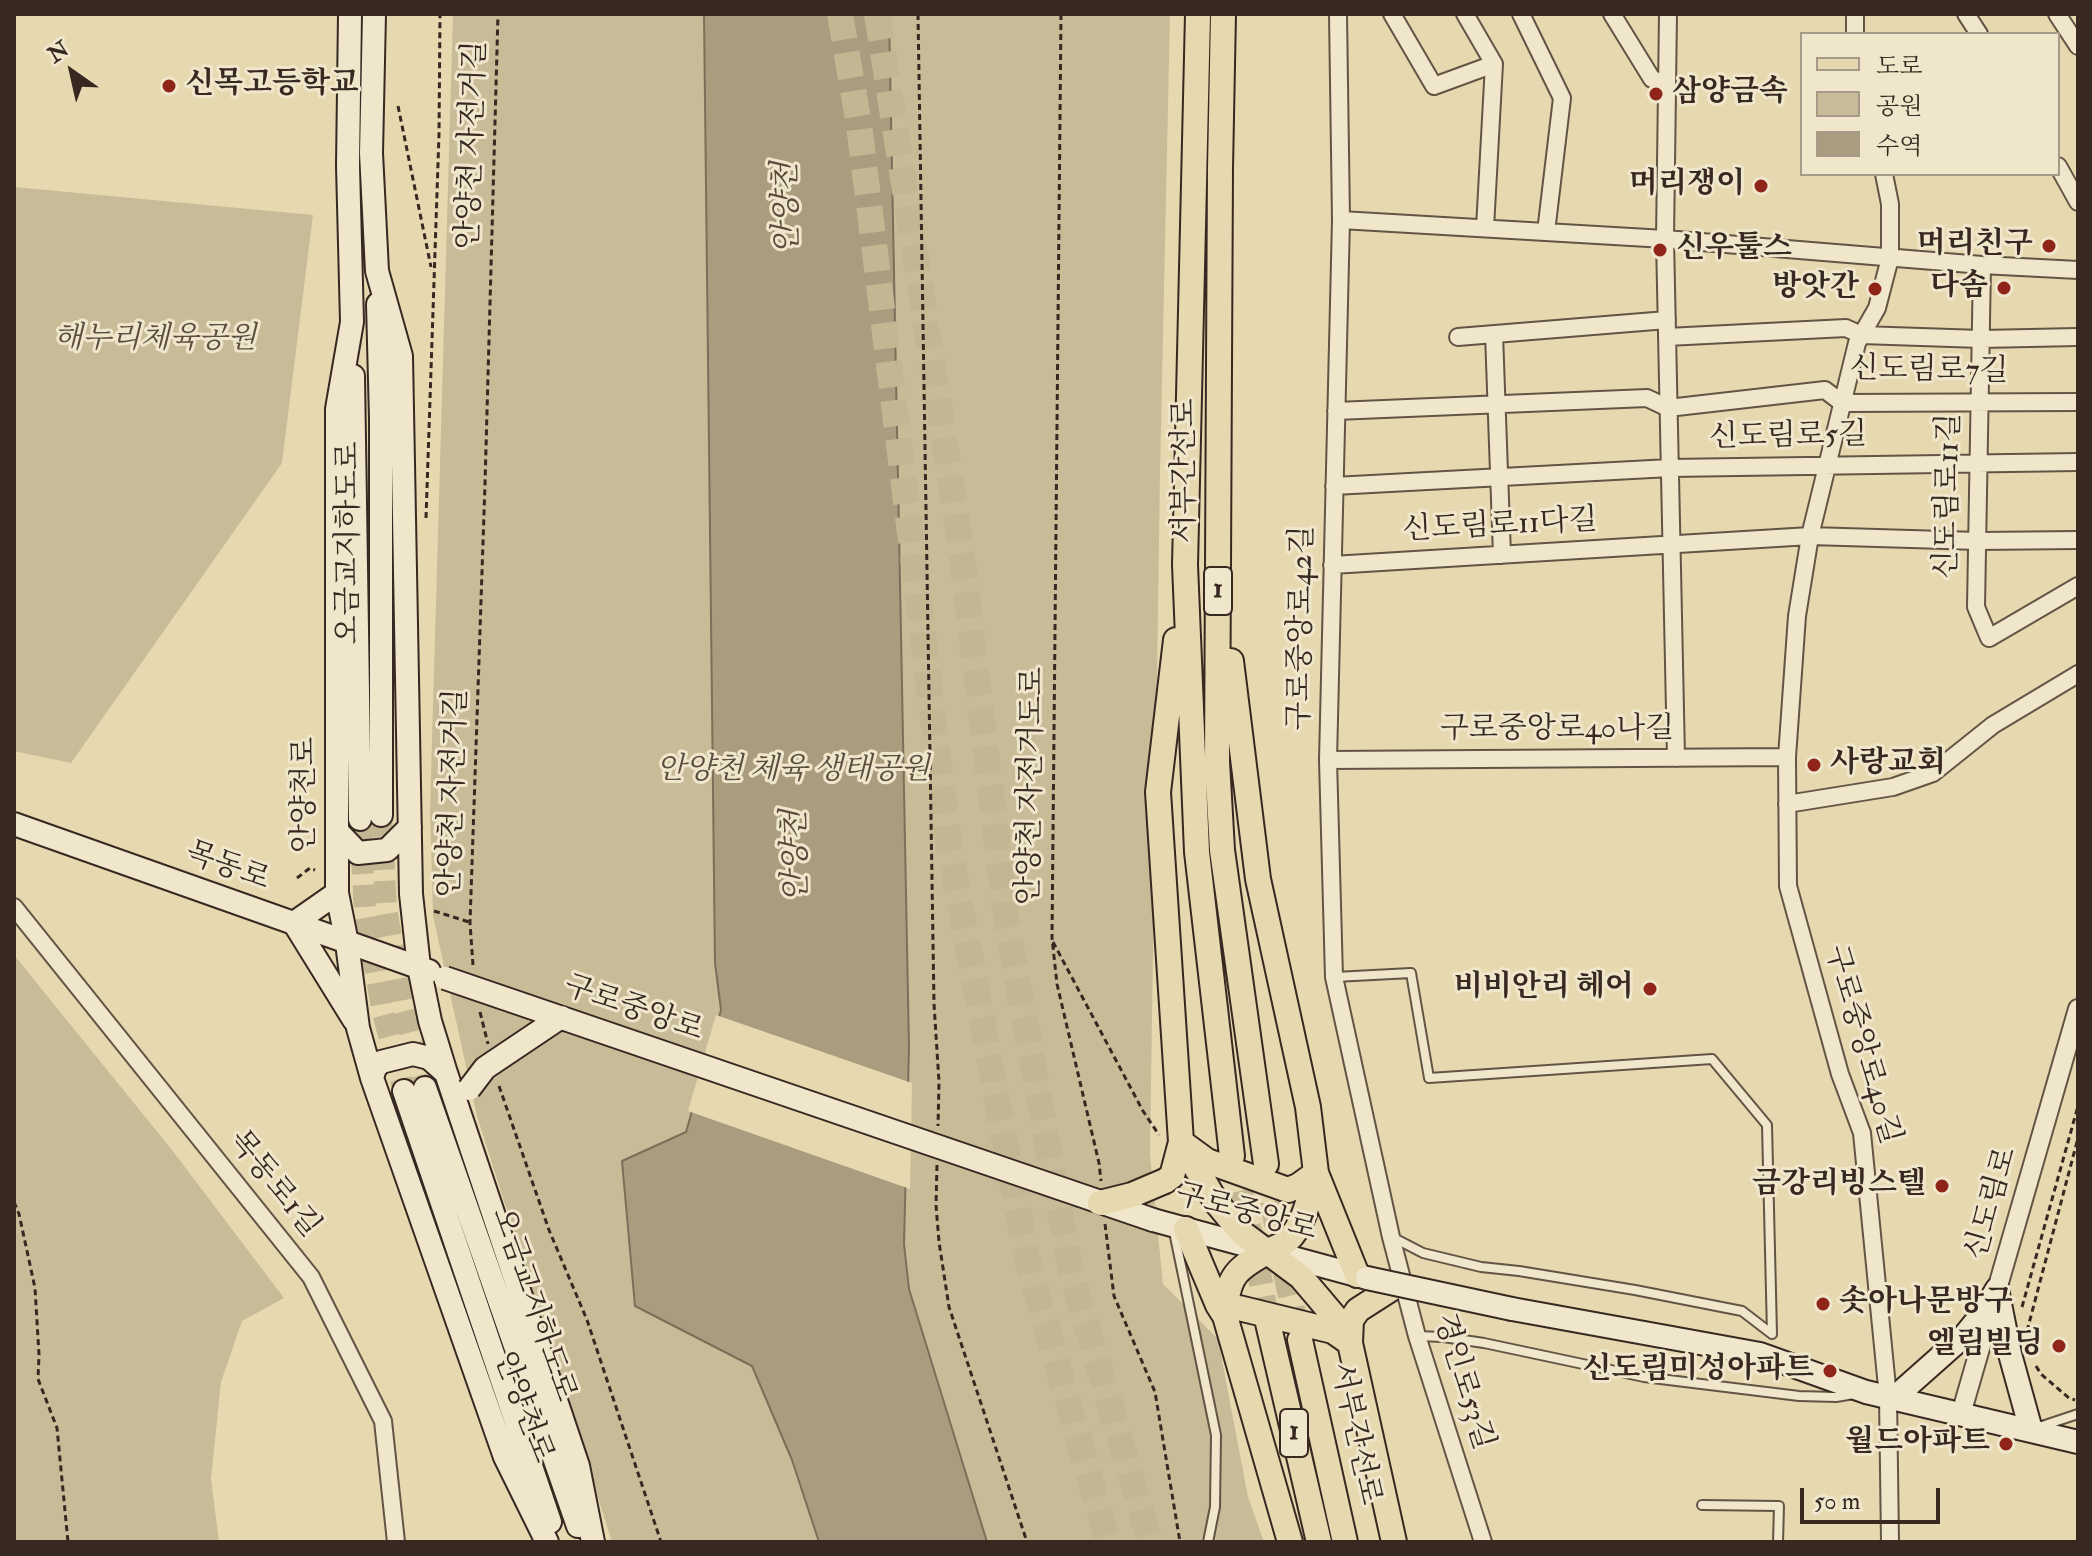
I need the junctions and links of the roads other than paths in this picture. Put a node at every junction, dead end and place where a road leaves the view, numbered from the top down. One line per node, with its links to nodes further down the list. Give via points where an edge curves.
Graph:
1 (350, 14): 29 (main road, 안양천로)
2 (374, 14): 27 (main road, 안양천로, via 371,153)
3 (1198, 14): 54 (main road, 서부간선로 / 1)
4 (1223, 14): 53 (main road, 서부간선로 / 1)
5 (1338, 14): 20 (street, 구로중앙로42길)
6 (1392, 14): 15 (street, via 1434,86)
7 (1465, 14): 15 (street)
8 (1521, 14): 22 (street, via 1562,98)
9 (1612, 14): 16 (street, via 1652,79)
10 (1668, 14): 16 (street)
11 (1966, 14): 13 (street)
12 (2057, 14): 14 (street)
13 (1978, 32)
14 (2078, 46)
15 (1494, 64): 21 (street)
16 (1667, 84): 23 (street)
17 (2060, 170): 19 (street)
18 (1884, 176): 24 (street, 구로중앙로40길)
19 (2078, 202)
20 (1341, 220): 21 (street); 41 (street, 구로중앙로42길)
21 (1485, 228): 22 (street)
22 (1546, 232): 23 (street)
23 (1665, 239): 24 (street); 28 (street)
24 (1890, 258): 25 (street); 31 (street, 구로중앙로40길, via 1877,308)
25 (1982, 265): 26 (street); 35 (street, 신도림로11길)
26 (2078, 270)
27 (377, 271): 29 (main road, 오금교지하도로, via 381,419 370,817); 63 (main road, 안양천로, via 401,356)
28 (1667, 320): 30 (street); 33 (street)
29 (352, 322): 64 (main road, 안양천로, via 337,409)
30 (1494, 334): 32 (street); 39 (street)
31 (1861, 335): 33 (street, via 1846,328); 35 (street); 38 (street, 구로중앙로40길)
32 (1458, 337)
33 (1667, 337): 40 (street)
34 (2078, 337): 35 (street)
35 (1981, 339): 36 (street, 신도림로11길)
36 (1980, 402): 37 (street, 신도림로7길); 38 (street, 신도림로7길); 43 (street, 신도림로11길)
37 (2078, 402)
38 (1842, 403): 40 (street, 신도림로7길, via 1825,390); 44 (street, 구로중앙로40길)
39 (1497, 405): 40 (street, 신도림로7길, via 1647,398); 41 (street, 신도림로7길); 46 (street)
40 (1668, 408): 45 (street)
41 (1336, 411): 47 (street, 구로중앙로42길)
42 (2078, 462): 43 (street, 신도림로5길)
43 (1979, 463): 44 (street, 신도림로5길); 50 (street, 신도림로11길)
44 (1827, 466): 45 (street, 신도림로5길); 48 (street, 구로중앙로40길)
45 (1670, 468): 46 (street, 신도림로5길); 51 (street)
46 (1500, 477): 47 (street, 신도림로5길); 52 (street)
47 (1334, 486): 55 (street, 구로중앙로42길)
48 (1810, 536): 50 (street, 신도림로11다길); 51 (street, 신도림로11다길); 58 (street, 구로중앙로40길, via 1797,616)
49 (2078, 540): 50 (street, 신도림로11다길)
50 (1978, 541): 56 (street, 신도림로11길, via 1976,607 1989,638)
51 (1672, 545): 52 (street, 신도림로11다길); 59 (street)
52 (1502, 555): 55 (street, 신도림로11다길)
53 (1218, 557): 79 (main road, 서부간선로 / 1, via 1222,850); 80 (main road, via 1258,879 1308,1107)
54 (1185, 565): 77 (main road, via 1158,792 1176,1096); 78 (main road, 서부간선로 / 1, via 1197,852)
55 (1332, 565): 60 (street, 구로중앙로42길)
56 (2078, 586)
57 (2078, 674): 61 (street, via 1993,725 1933,773 1893,787)
58 (1787, 757): 59 (street, 구로중앙로40나길); 61 (street, 구로중앙로40길)
59 (1676, 758): 60 (street, 구로중앙로40나길)
60 (1328, 760): 70 (street, 구로중앙로42길)
61 (1787, 804): 93 (street, 구로중앙로40길, via 1788,886 1840,1074 1862,1133)
62 (14, 824): 67 (main road, 목동로)
63 (410, 827): 64 (main road, via 387,850 358,853); 69 (main road, 안양천로)
64 (337, 831): 65 (main road, 안양천로)
65 (337, 893): 67 (main road); 68 (main road, 안양천로)
66 (14, 907): 99 (street, 목동로1길, via 311,1277 383,1421)
67 (294, 923): 68 (main road, 목동로); 73 (main road)
68 (347, 943): 69 (main road, 목동로); 73 (main road, 안양천로)
69 (419, 967): 72 (main road, 구로중앙로, bridge); 74 (main road, 안양천로)
70 (1334, 977): 83 (street, 구로중앙로42길); 83 (lane, via 1411,973 1429,1078 1712,1059 1767,1125 1772,1334 1742,1311 1481,1267 1423,1253)
71 (2078, 1009): 87 (street, 신도림로)
72 (561, 1017): 76 (main road, bridge, via 485,1068); 81 (main road, 구로중앙로, bridge)
73 (358, 1028): 75 (main road, 안양천로)
74 (446, 1073): 75 (main road, via 429,1058 413,1054 381,1062); 76 (main road, 안양천로)
75 (372, 1078): 100 (main road, 안양천로, via 505,1457)
76 (464, 1099): 103 (main road, 안양천로, via 578,1466)
77 (1170, 1138): 80 (main road, via 1207,1161 1288,1190); 81 (main road, bridge, via 1172,1176); 84 (main road, via 1242,1233)
78 (1232, 1156)
79 (1266, 1164)
80 (1316, 1173): 84 (main road, via 1295,1232); 85 (main road)
81 (1102, 1206): 82 (main road, 구로중앙로, bridge)
82 (1170, 1225): 84 (main road, 구로중앙로); 88 (main road); 104 (lane, via 1216,1435 1215,1507)
83 (1391, 1237): 90 (street, 경인로53길)
84 (1268, 1251): 85 (main road, 구로중앙로); 88 (main road, via 1237,1270 1226,1292); 92 (main road, via 1316,1293)
85 (1362, 1277): 86 (main road, 구로중앙로, bridge)
86 (1397, 1285): 92 (main road, via 1358,1310 1351,1320); 93 (main road, 구로중앙로, bridge, via 1760,1354)
87 (1997, 1289): 93 (main road, via 1965,1335); 94 (street, 신도림로); 96 (main road)
88 (1225, 1316): 92 (main road, via 1239,1308 1333,1331); 105 (main road)
89 (1268, 1323): 106 (main road, 서부간선로 / 1)
90 (1417, 1336): 93 (lane, via 1484,1343 1644,1377 1799,1396); 109 (street, 경인로53길)
91 (1300, 1340): 107 (main road, 서부간선로 / 1)
92 (1350, 1343): 108 (main road)
93 (1883, 1396): 94 (main road, 구로중앙로); 111 (street, 구로중앙로40길)
94 (1961, 1414): 96 (main road, 구로중앙로)
95 (2078, 1414): 96 (lane)
96 (2031, 1430): 97 (main road, 구로중앙로)
97 (2078, 1442)
98 (1702, 1505): 110 (lane, via 1779,1506)
99 (396, 1542)
100 (547, 1542)
101 (557, 1542): 102 (main road, 오금교지하도로, via 414,1089)
102 (584, 1542)
103 (593, 1542)
104 (1208, 1542)
105 (1290, 1542)
106 (1319, 1542)
107 (1345, 1542)
108 (1394, 1542)
109 (1483, 1542)
110 (1778, 1542)
111 (1890, 1542)

